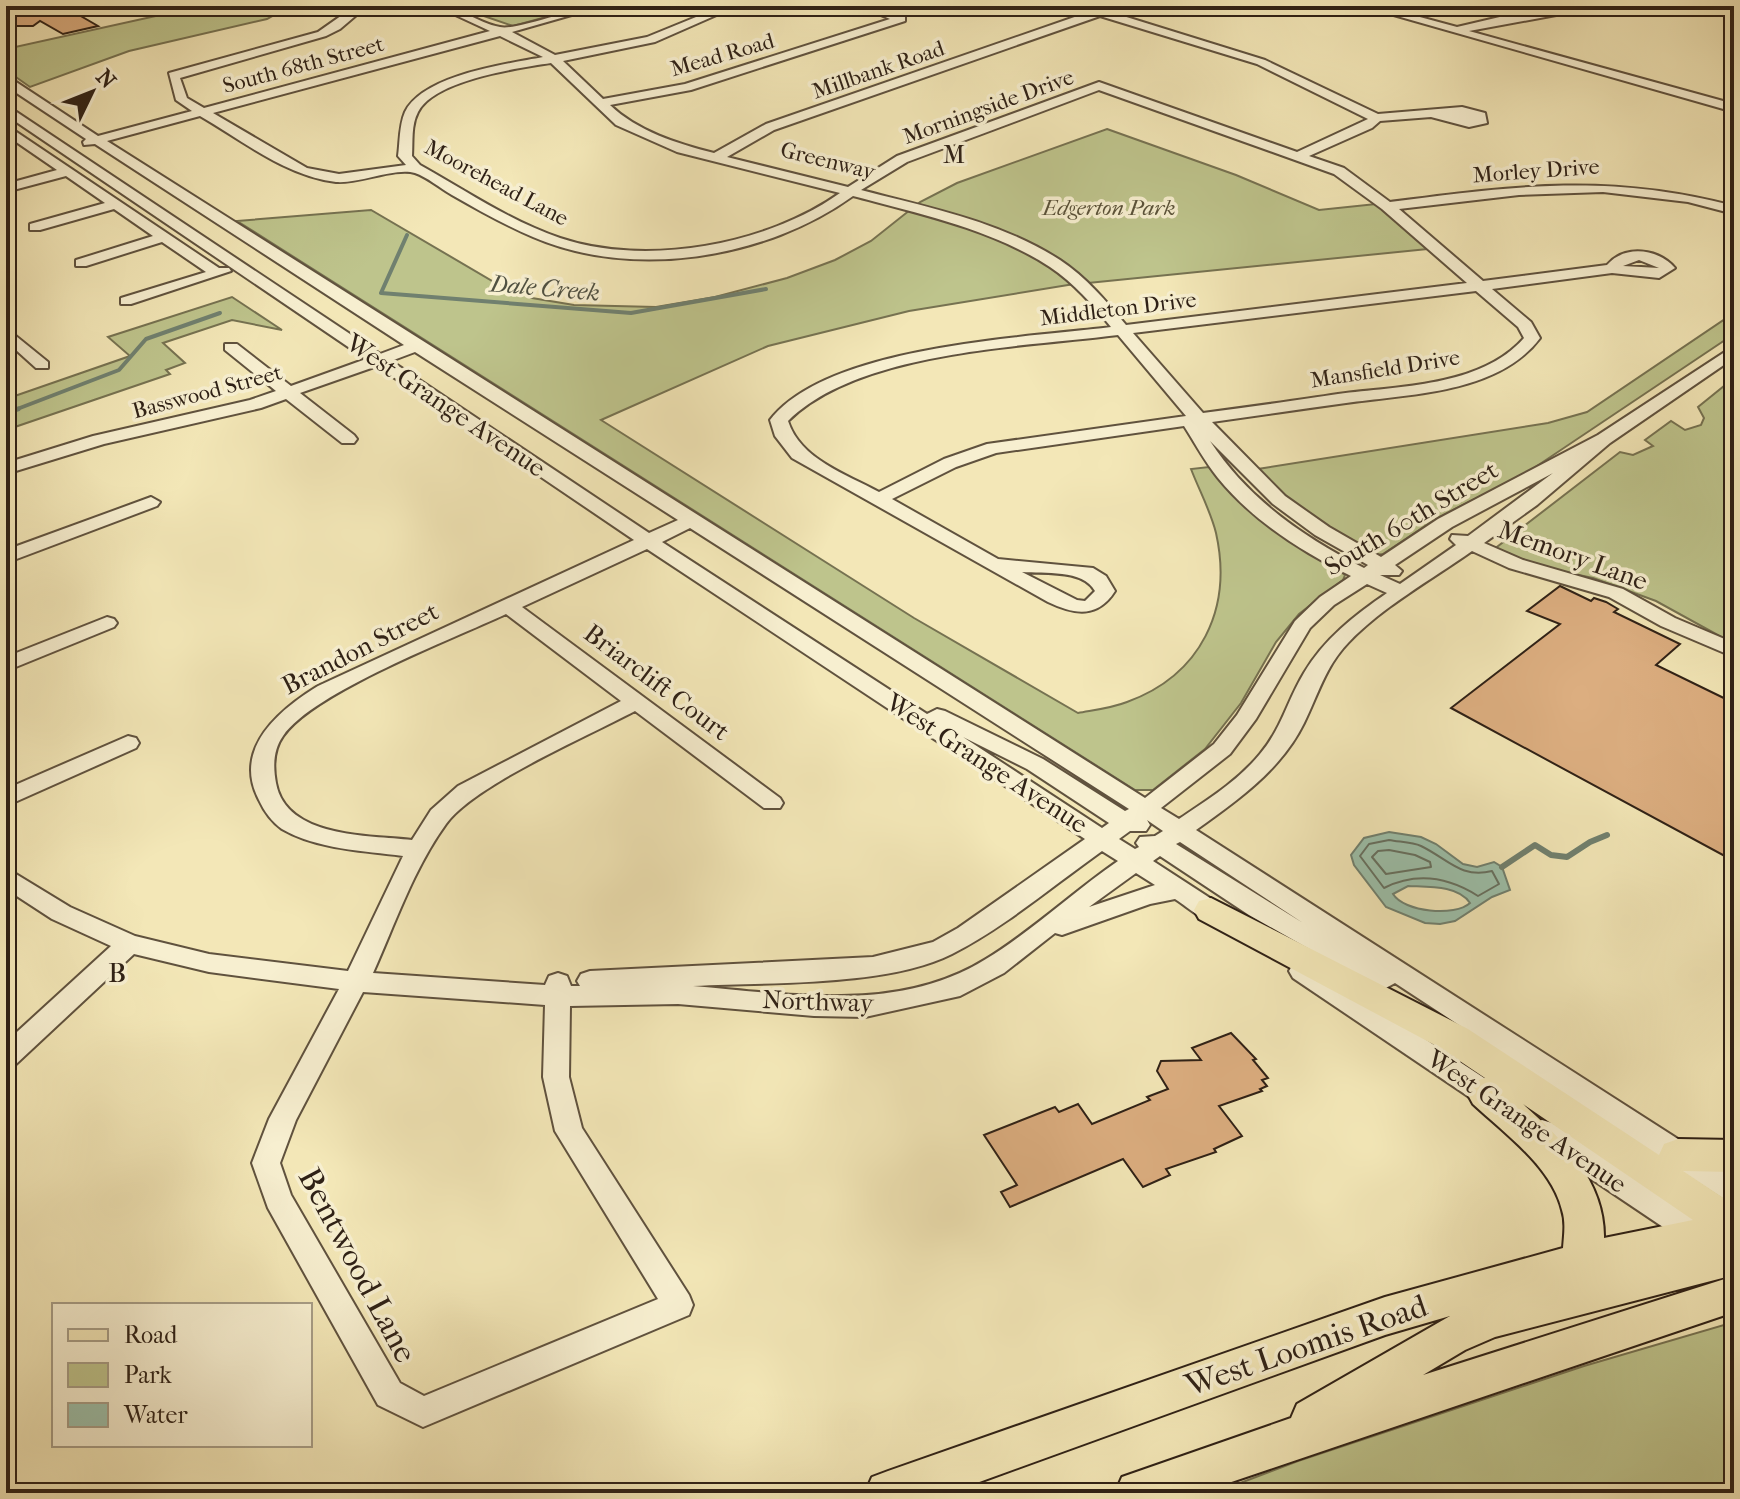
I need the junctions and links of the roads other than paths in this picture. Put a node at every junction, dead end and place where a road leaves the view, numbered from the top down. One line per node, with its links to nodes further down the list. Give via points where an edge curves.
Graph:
1 (97, 6): 2 (street)
2 (163, 6)
3 (362, 6): 21 (street, via 322,34 173,76 182,100)
4 (441, 6): 12 (street, Greenway)
5 (598, 6): 12 (street, South 68th Street)
6 (732, 6): 14 (street, Moorehead Lane, via 668,34)
7 (865, 6): 18 (street, Mead Road, via 901,19 687,87)
8 (1081, 6): 11 (street)
9 (1367, 6): 13 (street)
10 (1583, 6): 13 (street)
11 (1101, 12): 23 (street, via 1261,62); 28 (street, Millbank Road, via 770,127)
12 (505, 31): 14 (street, Greenway); 21 (street, South 68th Street)
13 (1457, 31): 19 (street)
14 (555, 60): 18 (street, Greenway); 29 (street, Moorehead Lane, via 458,81 417,104 408,115 405,156)
15 (6, 81): 17 (street, West Grange Avenue)
16 (1099, 86): 27 (street, Mansfield Drive); 32 (street, Morningside Drive, via 902,159)
17 (38, 102): 20 (street); 25 (street, West Grange Avenue)
18 (598, 104): 28 (street, Greenway, via 654,139)
19 (1734, 108)
20 (6, 110): 26 (street, West Grange Avenue)
21 (201, 112): 25 (street, South 68th Street); 29 (street, via 316,175 339,178)
22 (1433, 114): 23 (street)
23 (1376, 118): 27 (street)
24 (6, 129): 30 (street)
25 (90, 135): 26 (street); 38 (street, West Grange Avenue)
26 (65, 148): 40 (street, West Grange Avenue)
27 (1301, 155): 34 (street, Mansfield Drive, via 1339,171)
28 (717, 157): 32 (street, Greenway)
29 (415, 168): 32 (street, Moorehead Lane, via 555,241 606,252 702,249 768,235 819,213)
30 (68, 171): 31 (street); 33 (street)
31 (6, 188)
32 (851, 190): 45 (street, Greenway, via 992,233 1054,263)
33 (116, 204): 36 (street); 37 (street)
34 (1387, 206): 35 (street, Morley Drive, via 1605,186 1662,192); 43 (street, Mansfield Drive)
35 (1734, 210)
36 (35, 227)
37 (164, 237): 39 (street); 42 (street)
38 (273, 255): 40 (street); 47 (street, West Grange Avenue)
39 (81, 263)
40 (239, 267): 42 (street); 50 (street, West Grange Avenue)
41 (1612, 269): 43 (street, Middleton Drive)
42 (217, 273): 44 (street)
43 (1478, 285): 45 (street, Middleton Drive); 53 (street, Mansfield Drive, via 1525,325 1532,338 1524,349 1471,377)
44 (126, 301)
45 (1123, 329): 53 (street, Greenway); 57 (street, Middleton Drive, via 947,352 885,366 794,402 779,420 798,454)
46 (6, 333): 51 (street)
47 (417, 346): 50 (street, Basswood Street); 59 (street, West Grange Avenue)
48 (231, 347): 52 (street)
49 (1734, 351): 55 (street, South 60th Street)
50 (379, 361): 52 (street, Basswood Street); 61 (street, West Grange Avenue)
51 (42, 365)
52 (290, 392): 54 (street); 56 (street, Basswood Street)
53 (1192, 418): 57 (street, Mansfield Drive, via 993,448); 65 (street, Greenway, via 1225,475 1253,504 1305,543)
54 (348, 439)
55 (1604, 439): 60 (street, South 60th Street); 62 (street, South 60th Street, via 1531,501)
56 (6, 469)
57 (879, 499): 64 (street)
58 (151, 502): 63 (street)
59 (691, 521): 61 (street, Brandon Street); 76 (street, West Grange Avenue)
60 (1437, 529): 62 (street, Memory Lane); 65 (street, South 60th Street)
61 (646, 540): 67 (street, Brandon Street); 71 (street, West Grange Avenue)
62 (1469, 544): 66 (street, South 60th Street); 69 (street, Memory Lane, via 1516,564 1616,593)
63 (6, 557)
64 (994, 564): 64 (street, via 1078,607 1099,601 1105,591 1086,572)
65 (1373, 570): 66 (street, Greenway); 76 (street, South 60th Street, via 1302,625 1222,749)
66 (1408, 587): 78 (street, South 60th Street, via 1325,657 1293,724 1267,761)
67 (508, 606): 72 (street, Briarclift Court); 80 (street, Brandon Street, via 325,691 287,715 266,742 261,772 269,800 288,822 329,838)
68 (107, 623): 70 (street)
69 (1734, 651)
70 (6, 665)
71 (850, 673): 77 (street, via 1035,764); 79 (street, West Grange Avenue)
72 (636, 702): 75 (street, Briarclift Court); 80 (street, Bentwood Lane, via 466,791 439,816)
73 (128, 743): 74 (street)
74 (6, 798)
75 (772, 803)
76 (1145, 809): 77 (street, South 60th Street); 78 (street, West Grange Avenue)
77 (1125, 822): 78 (street); 79 (street, South 60th Street)
78 (1170, 838): 79 (street); 81 (street, South 60th Street); 91 (street, West Grange Avenue, via 1500,1039)
79 (1103, 839): 81 (street, West Grange Avenue); 88 (street, Northway, via 967,934 909,960)
80 (418, 849): 87 (street, Bentwood Lane)
81 (1136, 860): 83 (street, West Grange Avenue); 85 (street, Northway)
82 (6, 877): 86 (street, Northway, via 61,913)
83 (1179, 889): 84 (street, West Grange Avenue); 85 (street, via 1079,918)
84 (1211, 910): 90 (street, West Grange Avenue); 94 (main road, via 1455,1039)
85 (1032, 940): 88 (street, Northway, via 951,989 865,1007)
86 (129, 944): 87 (street, Northway, via 209,963); 89 (street)
87 (356, 982): 88 (street, Northway); 88 (street, Bentwood Lane, via 283,1119 266,1163 278,1199 389,1394 423,1412 678,1305 569,1131 556,1077)
88 (558, 990)
89 (6, 1058)
90 (1486, 1093): 94 (street, West Grange Avenue); 95 (main road, via 1545,1148 1566,1178 1583,1210)
91 (1678, 1155): 92 (main road); 93 (street, West Grange Avenue)
92 (1734, 1156)
93 (1734, 1190)
94 (1730, 1250): 95 (main road, West Loomis Road); 97 (main road, via 1266,1447)
95 (1583, 1260): 96 (main road, West Loomis Road, via 1385,1316)
96 (888, 1493)
97 (1138, 1493)

